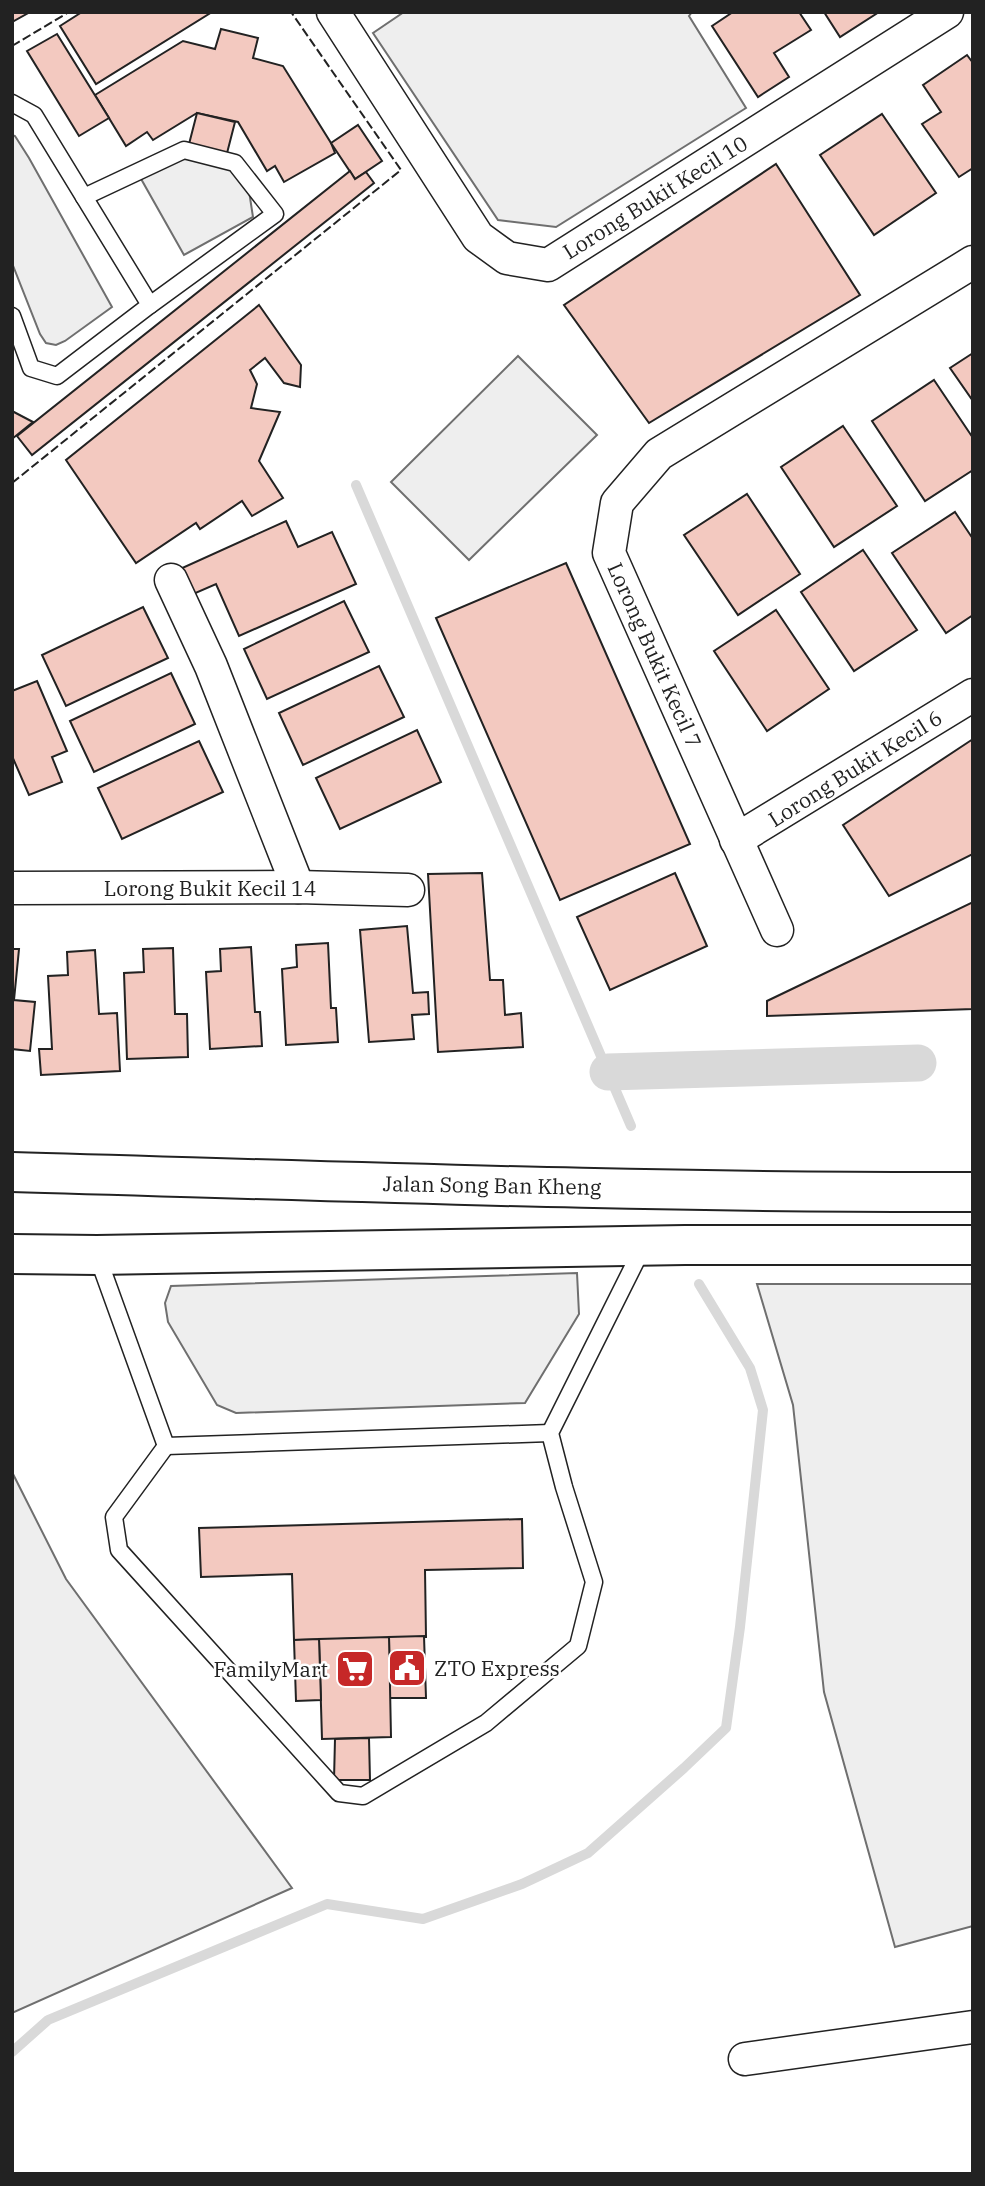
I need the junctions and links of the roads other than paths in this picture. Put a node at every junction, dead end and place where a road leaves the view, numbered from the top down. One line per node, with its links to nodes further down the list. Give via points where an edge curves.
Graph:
1 (333, 12): 2 (street, Lorong Bukit Kecil 10, via 478,237 507,258 548,265)
2 (947, 12)
3 (12, 103): 4 (lane, via 34,115)
4 (84, 197): 6 (lane); 6 (lane, via 184,150 235,163 275,214)
5 (973, 262): 10 (street, Lorong Bukit Kecil 7, via 659,454 617,503 609,553)
6 (150, 305): 7 (lane, via 57,376 30,368)
7 (12, 316)
8 (171, 580): 11 (street, via 211,666)
9 (973, 695): 10 (street, Lorong Bukit Kecil 6)
10 (736, 841): 14 (street, Lorong Bukit Kecil 7)
11 (298, 887): 12 (street, Lorong Bukit Kecil 14); 13 (street, Lorong Bukit Kecil 14)
12 (12, 888)
13 (408, 890)
14 (777, 930)
15 (12, 1172): 16 (main road, Jalan Song Ban Kheng)
16 (973, 1192)
17 (645, 1245): 18 (main road); 20 (main road); 21 (lane)
18 (973, 1245)
19 (12, 1254): 20 (main road)
20 (97, 1255): 22 (lane)
21 (550, 1433): 22 (lane); 22 (lane, via 594,1582 578,1646 486,1723 363,1796 339,1793 119,1550 114,1517)
22 (166, 1446)
23 (973, 2027): 24 (street)
24 (745, 2059)

